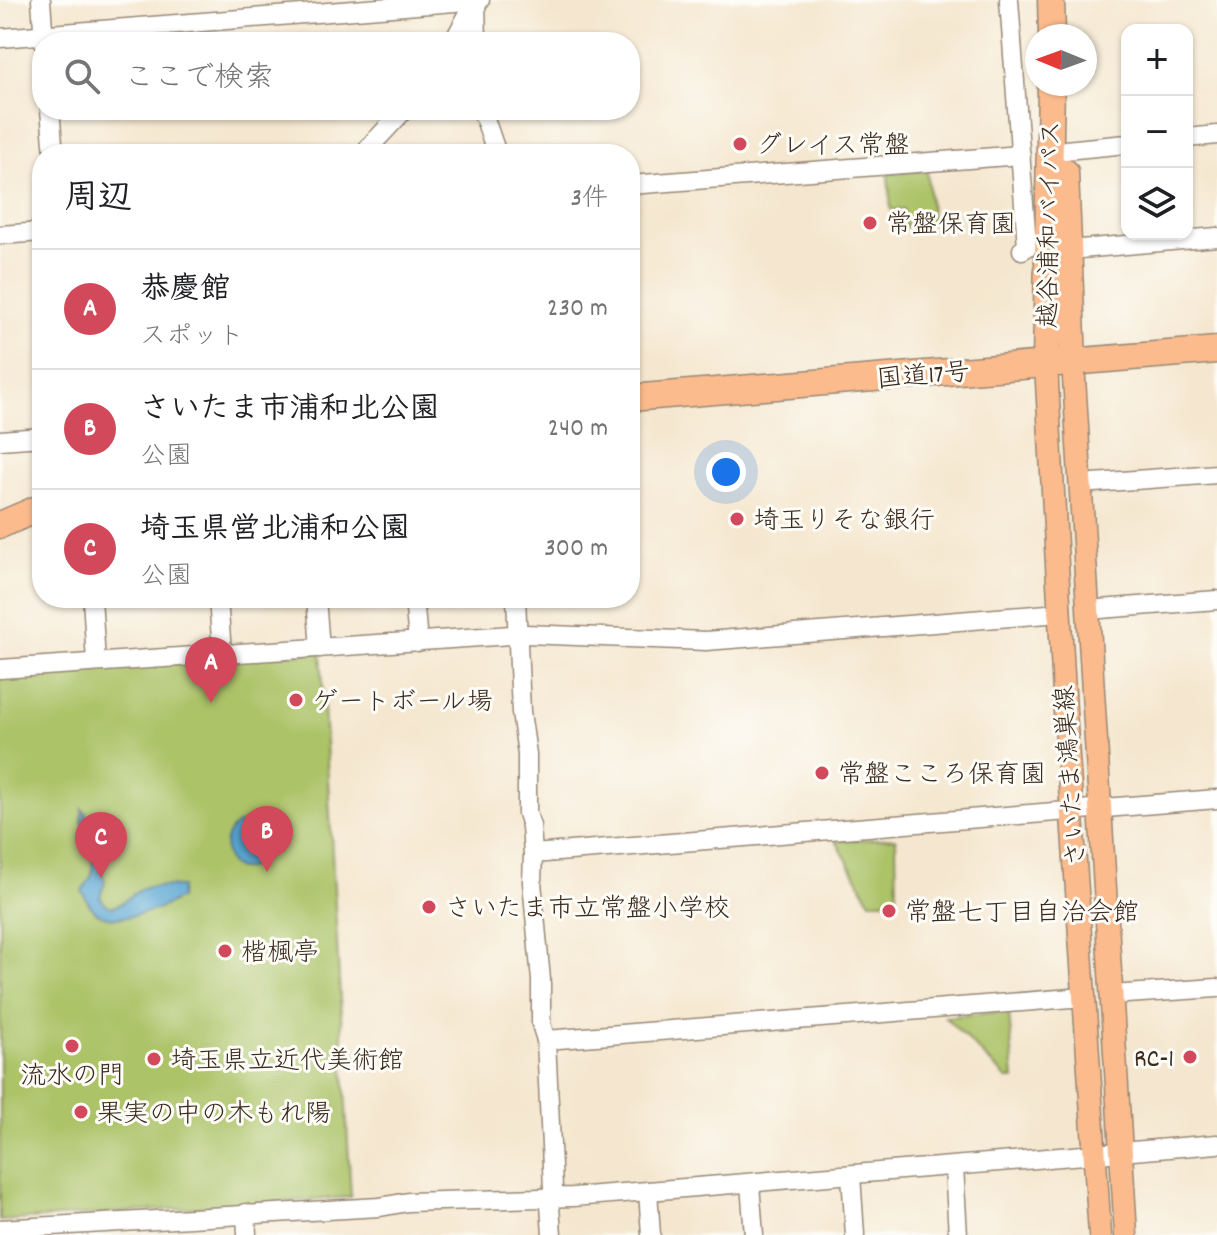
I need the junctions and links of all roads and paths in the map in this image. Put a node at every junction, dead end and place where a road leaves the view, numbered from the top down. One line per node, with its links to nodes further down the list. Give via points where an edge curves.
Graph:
1 (41, 0): 8 (street)
2 (477, 0): 9 (street); 10 (street); 11 (street)
3 (1009, 0): 26 (street)
4 (1051, 0): 6 (highway)
5 (1062, 0): 7 (highway)
6 (1052, 24)
7 (1063, 24)
8 (43, 32)
9 (122, 32)
10 (459, 32)
11 (477, 32)
12 (0, 38): 13 (street)
13 (32, 39)
14 (1051, 96): 35 (highway, 越谷浦和バイパス)
15 (1063, 96): 25 (highway, 越谷浦和バイパス)
16 (51, 120): 21 (street)
17 (395, 120): 22 (street)
18 (485, 120): 23 (street)
19 (1217, 135): 20 (street)
20 (1193, 137)
21 (53, 144)
22 (372, 144)
23 (494, 144)
24 (1121, 145): 25 (street)
25 (1065, 150): 32 (highway, 越谷浦和バイパス)
26 (1021, 155): 27 (street); 31 (street, via 1027,247)
27 (640, 184)
28 (32, 233): 29 (street)
29 (0, 235)
30 (1217, 237): 32 (street)
31 (1022, 250)
32 (1069, 250): 34 (highway, 越谷浦和バイパス)
33 (1217, 350): 34 (highway, 国道17号)
34 (1073, 361): 35 (highway, 国道17号); 40 (main road, さいたま鴻巣線)
35 (1046, 364): 36 (highway, 国道17号); 50 (main road, さいたま鴻巣線)
36 (640, 397)
37 (32, 438): 38 (street)
38 (0, 440)
39 (1217, 474): 40 (street)
40 (1080, 484): 49 (main road, さいたま鴻巣線)
41 (32, 511): 42 (highway)
42 (0, 525)
43 (1217, 600): 49 (street)
44 (93, 608): 55 (street)
45 (219, 608): 54 (street)
46 (317, 608): 53 (street)
47 (415, 608): 52 (street)
48 (516, 608): 51 (street)
49 (1087, 610): 58 (main road, さいたま鴻巣線)
50 (1060, 613): 51 (street, via 706,641); 59 (main road, さいたま鴻巣線)
51 (517, 635): 52 (street); 60 (street)
52 (418, 642): 53 (street)
53 (320, 648): 54 (street)
54 (222, 653): 55 (street)
55 (96, 662): 56 (street)
56 (0, 669)
57 (1217, 799): 58 (street)
58 (1100, 810): 59 (street); 62 (main road, さいたま鴻巣線)
59 (1071, 812): 60 (street); 63 (main road, さいたま鴻巣線)
60 (533, 854): 64 (street)
61 (1217, 988): 62 (street)
62 (1111, 995): 66 (main road, さいたま鴻巣線)
63 (1084, 997): 64 (street); 67 (main road, さいたま鴻巣線)
64 (546, 1040): 72 (street)
65 (1217, 1144): 66 (street)
66 (1120, 1153): 67 (street); 84 (main road, さいたま鴻巣線)
67 (1095, 1155): 68 (street); 83 (main road, さいたま鴻巣線)
68 (954, 1167): 69 (street); 82 (street)
69 (851, 1175): 70 (street); 81 (street)
70 (750, 1184): 71 (street); 80 (street)
71 (648, 1191): 72 (street); 79 (street)
72 (552, 1196): 73 (street); 78 (street)
73 (246, 1213): 74 (street); 77 (street)
74 (145, 1228): 76 (street)
75 (0, 1229): 76 (street)
76 (43, 1232)
77 (247, 1235)
78 (552, 1235)
79 (651, 1235)
80 (754, 1235)
81 (855, 1235)
82 (958, 1235)
83 (1100, 1235)
84 (1126, 1235)

